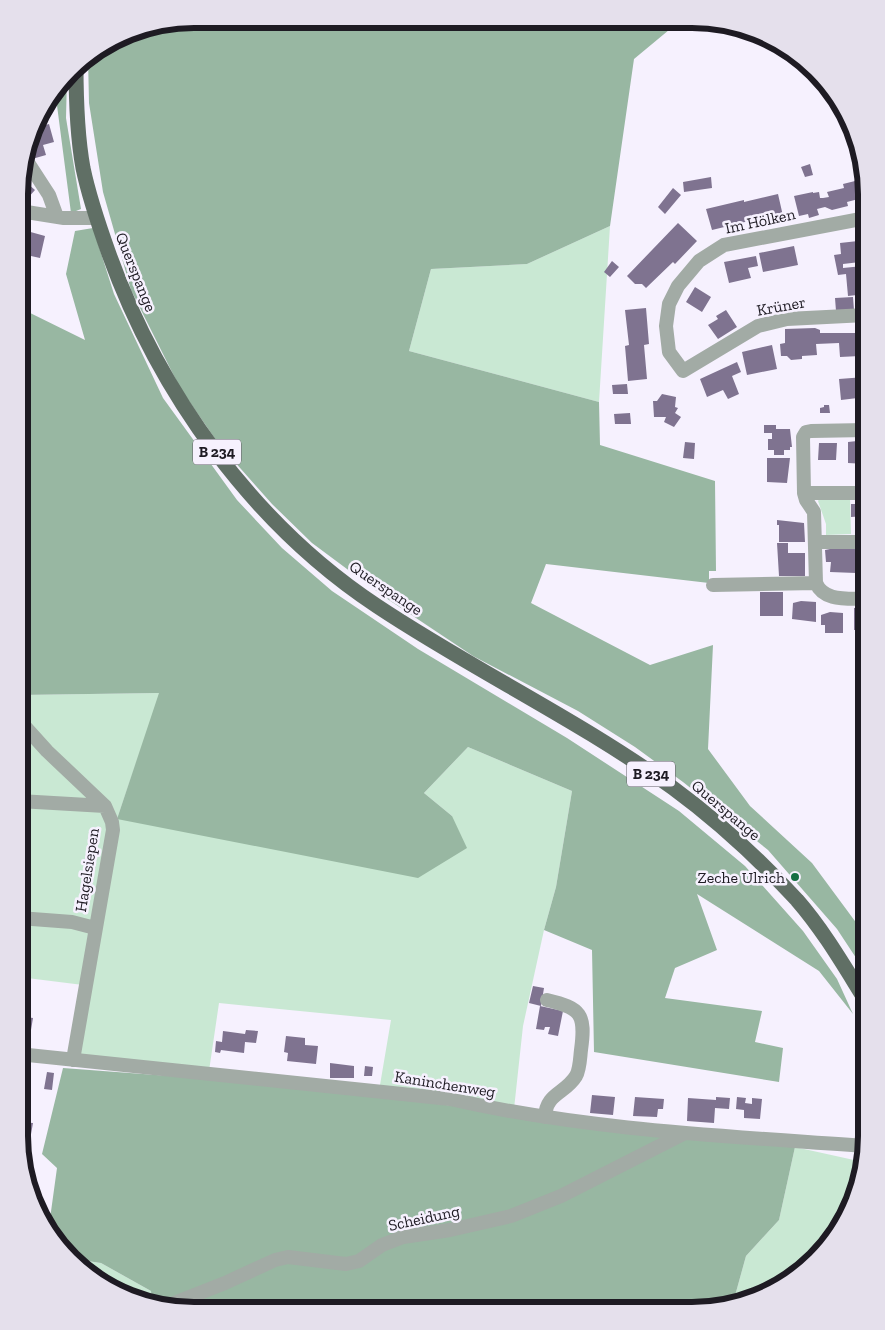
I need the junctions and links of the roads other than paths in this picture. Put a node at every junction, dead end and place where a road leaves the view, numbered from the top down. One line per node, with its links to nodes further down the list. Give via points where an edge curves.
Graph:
1 (77, 76): 5 (main road, Querspange / B 234, via 83,167)
2 (30, 166): 4 (street, via 50,195)
3 (28, 213): 4 (street)
4 (57, 217): 5 (street)
5 (96, 218): 22 (main road, Querspange / B 234, via 123,294 174,394 245,489 304,550 376,606 611,747 717,823 797,901 825,935)
6 (858, 220): 8 (street, Im Hölken, via 724,245 699,261 678,286 669,304 666,326 669,352)
7 (858, 315): 8 (street, Krüner, via 787,319 758,326)
8 (683, 371)
9 (858, 430): 10 (street, via 806,432 803,437)
10 (804, 493): 11 (street); 12 (street, via 814,512)
11 (858, 493)
12 (815, 542): 13 (street); 14 (street)
13 (858, 542)
14 (816, 583): 15 (street); 16 (street, via 819,590 828,596)
15 (713, 585)
16 (858, 598)
17 (28, 730): 19 (street, Hagelsiepen)
18 (28, 802): 19 (street)
19 (105, 806): 21 (street, Hagelsiepen, via 112,830)
20 (28, 919): 21 (street, via 72,922)
21 (95, 928): 25 (street, Hagelsiepen)
22 (857, 986)
23 (547, 1000): 26 (street, via 580,1013 584,1031 578,1072 550,1099)
24 (28, 1055): 25 (street, Kaninchenweg)
25 (73, 1060): 26 (street, Kaninchenweg, via 450,1099)
26 (545, 1117): 27 (street, Kaninchenweg)
27 (686, 1132): 28 (street, Kaninchenweg); 29 (street, Scheidung, via 561,1196 511,1216 403,1237 359,1261 321,1262 288,1257 275,1260)
28 (857, 1145)
29 (179, 1301)

